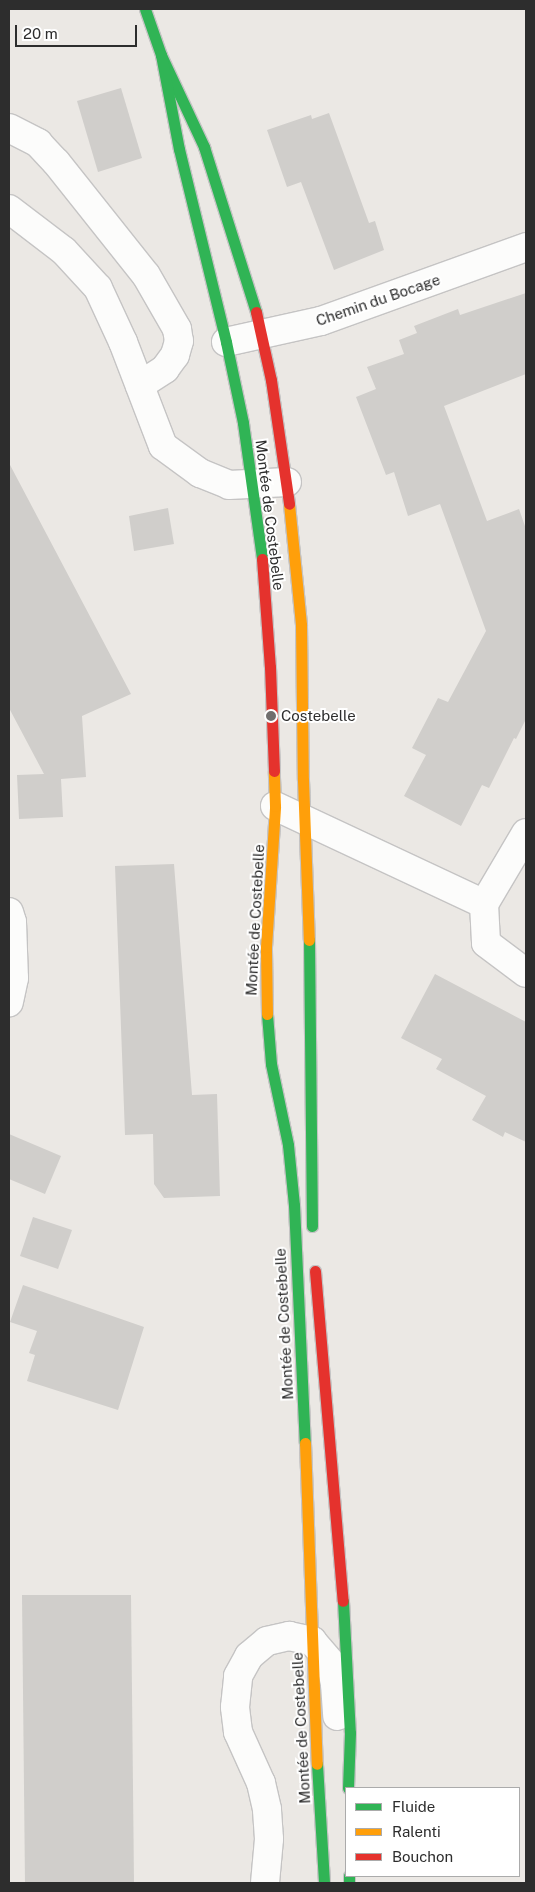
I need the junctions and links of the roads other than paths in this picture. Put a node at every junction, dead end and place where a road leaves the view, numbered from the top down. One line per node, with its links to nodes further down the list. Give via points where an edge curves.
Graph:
1 (145, 9): 2 (main road, Montée de Costebelle)
2 (161, 56): 6 (main road, Montée de Costebelle, via 204,147); 7 (main road, Montée de Costebelle, via 179,149)
3 (9, 128): 8 (street, via 38,143 56,162 146,275 177,329 179,342 175,355 165,369)
4 (9, 209): 8 (street, via 64,250 98,288)
5 (526, 248): 6 (street, Chemin du Bocage, via 321,321)
6 (261, 335): 7 (street, Chemin du Bocage); 9 (main road, Montée de Costebelle)
7 (226, 342): 10 (main road, Montée de Costebelle)
8 (140, 385): 10 (street, via 163,446 213,480 229,485)
9 (287, 482): 10 (street); 12 (main road, Montée de Costebelle, via 301,625)
10 (252, 484): 11 (main road, Montée de Costebelle, via 261,539)
11 (275, 806): 12 (street); 20 (main road, Montée de Costebelle, via 266,1000 271,1064 288,1145 294,1205)
12 (304, 819): 14 (street); 18 (main road, Montée de Costebelle, via 310,956)
13 (526, 833): 14 (street)
14 (484, 904): 16 (street, via 486,943)
15 (9, 912): 17 (street, via 14,978)
16 (526, 972)
17 (9, 1002)
18 (312, 1238)
19 (314, 1257): 22 (main road, via 346,1636 350,1733)
20 (312, 1641): 21 (street, via 330,1662 336,1684 338,1762); 23 (street, via 289,1636 267,1641 249,1656 238,1676 235,1707 238,1732 261,1783 267,1809 269,1839); 24 (main road, Montée de Costebelle)
21 (347, 1787)
22 (347, 1787)
23 (264, 1883)
24 (324, 1883)

